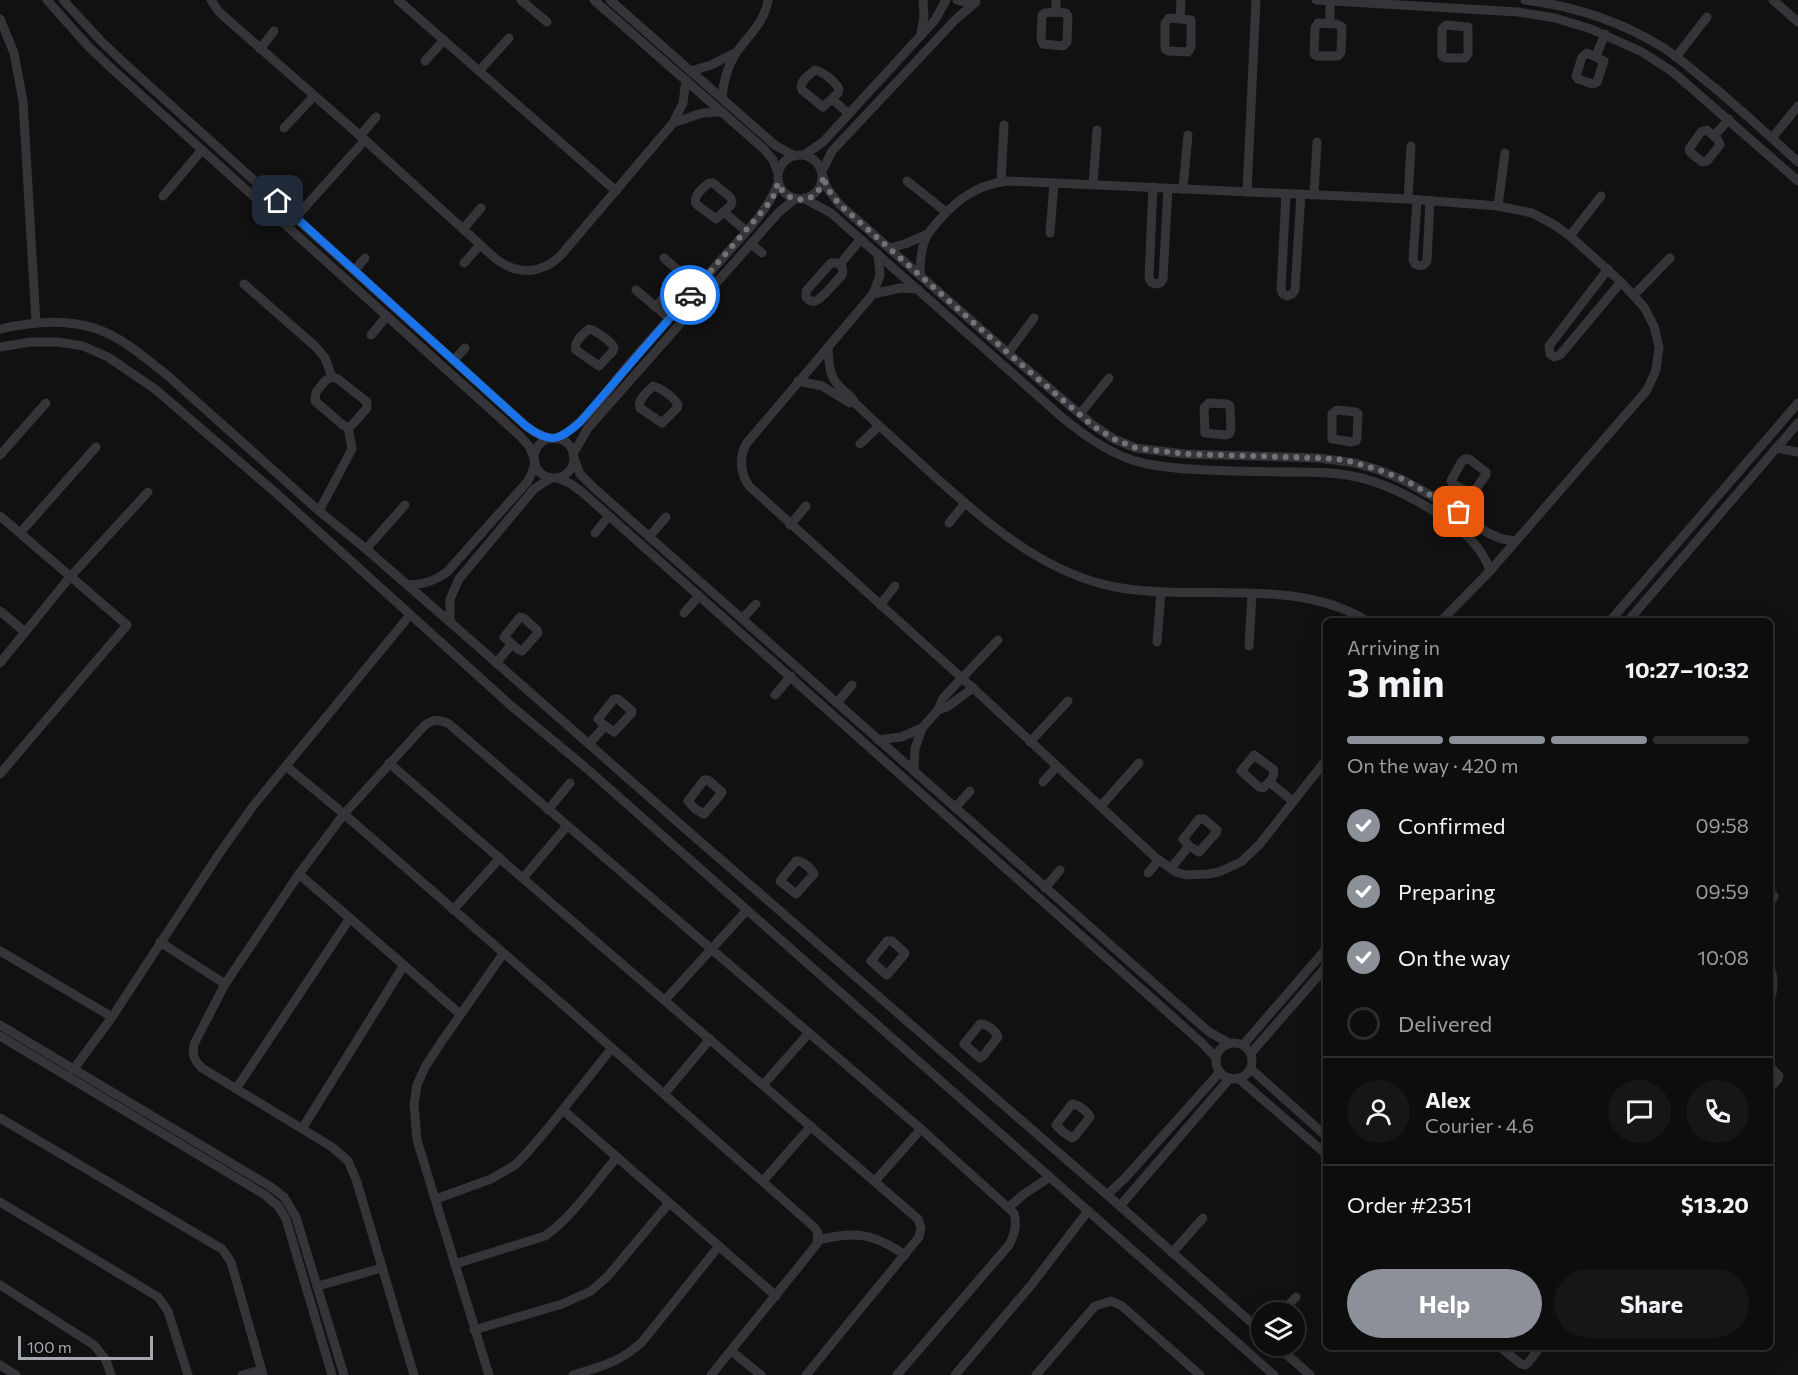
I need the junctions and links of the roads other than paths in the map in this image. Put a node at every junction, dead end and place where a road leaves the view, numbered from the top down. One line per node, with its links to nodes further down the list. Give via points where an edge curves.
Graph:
1 (46, 0): 57 (street, via 88,46)
2 (63, 0): 52 (street, via 101,41)
3 (211, 0): 36 (street)
4 (398, 0): 35 (street)
5 (521, 0): 27 (street)
6 (594, 0): 43 (street)
7 (610, 0): 42 (street)
8 (768, 0): 37 (street, via 760,22)
9 (923, 0): 33 (street)
10 (946, 0): 33 (street)
11 (957, 0): 19 (street)
12 (1056, 0): 23 (street)
13 (1181, 0): 25 (street)
14 (1256, 0): 80 (street)
15 (1316, 0): 20 (street)
16 (1525, 0): 22 (street)
17 (1578, 0): 22 (street)
18 (1773, 0): 28 (street)
19 (977, 1): 69 (street, via 832,151)
20 (1330, 1): 21 (street); 29 (street)
21 (1452, 5): 30 (street); 32 (street, via 1537,14)
22 (1576, 10): 39 (street, via 1633,32)
23 (1056, 12)
24 (1707, 17): 39 (street)
25 (1180, 18)
26 (0, 19): 130 (street, via 14,52 23,100)
27 (547, 21)
28 (1798, 22)
29 (1330, 23): 29 (street, via 1315,26 1315,56 1340,54 1341,27)
30 (1456, 24)
31 (274, 31): 36 (street)
32 (1605, 34): 38 (street); 51 (street, via 1673,72)
33 (921, 36): 49 (street)
34 (509, 38): 41 (street)
35 (444, 40): 40 (street); 41 (street)
36 (260, 49): 44 (street)
37 (737, 51): 42 (street, via 711,66); 45 (street, via 726,74)
38 (1596, 56)
39 (1676, 57): 61 (street)
40 (425, 62)
41 (479, 71): 79 (street)
42 (691, 71): 45 (street)
43 (686, 80): 48 (street); 53 (street, via 683,103)
44 (314, 96): 55 (street); 60 (street)
45 (722, 99): 63 (street)
46 (832, 99): 49 (street)
47 (1798, 106): 61 (street)
48 (722, 112): 53 (street, via 692,115); 63 (street)
49 (849, 114): 67 (street, via 823,142)
50 (376, 117): 60 (street)
51 (1729, 119): 59 (street); 72 (street)
52 (190, 122): 57 (street); 96 (street)
53 (673, 123): 79 (street)
54 (1004, 125): 73 (street)
55 (284, 128)
56 (1096, 130): 75 (street)
57 (182, 132): 65 (street)
58 (1188, 135): 78 (street)
59 (1714, 136)
60 (362, 138): 96 (street); 97 (street)
61 (1772, 138): 68 (street)
62 (1317, 142): 83 (street)
63 (765, 143): 67 (street); 70 (street)
64 (1411, 146): 88 (street)
65 (202, 150): 84 (street); 127 (street)
66 (1505, 153): 91 (street)
67 (800, 155): 69 (street, via 813,159); 70 (street, via 782,164)
68 (1798, 162)
69 (822, 173): 87 (street, via 819,191); 90 (street)
70 (778, 178): 86 (street, via 783,191); 98 (street, via 770,201)
71 (907, 181): 94 (street)
72 (1798, 181)
73 (1001, 182): 74 (street); 94 (street, via 976,189)
74 (1054, 183): 75 (street); 99 (street)
75 (1093, 184): 76 (street)
76 (1153, 187): 77 (street); 106 (street)
77 (1168, 188): 78 (street); 107 (street)
78 (1183, 189): 80 (street)
79 (616, 191): 103 (street, via 562,254 545,267 516,270 502,264)
80 (1247, 192): 81 (street)
81 (1286, 194): 82 (street); 114 (street)
82 (1301, 194): 83 (street); 116 (street)
83 (1314, 195): 88 (street)
84 (163, 196)
85 (1601, 196): 101 (street)
86 (795, 199): 87 (street); 104 (street)
87 (805, 199): 95 (street)
88 (1412, 200): 89 (street); 89 (street, via 1413,260 1420,266 1427,261)
89 (1430, 201): 91 (street)
90 (839, 204): 95 (street); 105 (street)
91 (1498, 206): 101 (street, via 1532,213)
92 (482, 208): 97 (street)
93 (724, 212): 98 (street)
94 (946, 212): 100 (street)
95 (831, 213): 102 (street)
96 (296, 217): 118 (street)
97 (463, 230): 103 (street)
98 (746, 231): 128 (street)
99 (1050, 233)
100 (928, 234): 105 (street); 119 (street)
101 (1570, 236): 117 (street)
102 (861, 239): 109 (street); 115 (street)
103 (480, 244): 113 (street)
104 (751, 244): 108 (street); 142 (street)
105 (889, 248): 119 (street)
106 (1150, 250): 107 (street); 107 (street, via 1149,278 1156,284 1163,279)
107 (1165, 251)
108 (762, 253)
109 (878, 254): 122 (street); 124 (street, via 880,275)
110 (365, 258): 118 (street)
111 (664, 258): 126 (street, via 682,277)
112 (1670, 258): 125 (street)
113 (464, 263)
114 (1282, 263): 116 (street); 116 (street, via 1281,289 1287,296 1294,290)
115 (840, 264): 115 (street, via 831,263 807,288 808,299 819,299 842,275)
116 (1296, 264)
117 (1608, 269): 120 (street); 120 (street, via 1549,346 1550,354 1560,355)
118 (355, 270): 138 (street)
119 (920, 275): 136 (street)
120 (1621, 282): 125 (street)
121 (244, 284): 140 (street, via 316,347)
122 (918, 289): 124 (street); 165 (street, via 1064,419 1115,454 1156,466)
123 (636, 290): 126 (street)
124 (873, 294): 135 (street)
125 (1634, 295): 184 (street, via 1657,336 1658,358 1652,380)
126 (656, 307): 128 (street)
127 (387, 316): 132 (street); 164 (street, via 519,435)
128 (669, 318): 139 (street)
129 (1034, 318): 136 (street)
130 (36, 323): 131 (street); 175 (street, via 68,323 96,329 141,354)
131 (0, 329)
132 (371, 335)
133 (0, 347): 197 (street, via 58,342 83,346 123,366 268,486)
134 (465, 348): 138 (street)
135 (828, 348): 143 (street); 146 (street, via 833,379)
136 (1008, 353): 148 (street)
137 (608, 357): 139 (street)
138 (454, 360): 153 (street, via 526,426)
139 (624, 369): 153 (street, via 580,422)
140 (332, 377): 151 (street, via 316,392 315,401); 151 (street, via 368,404)
141 (1109, 378): 148 (street)
142 (631, 380): 144 (street); 161 (street, via 588,428)
143 (798, 381): 146 (street, via 822,386); 180 (street, via 746,444 741,462 749,486)
144 (646, 393)
145 (45, 403): 159 (street)
146 (855, 403): 150 (street)
147 (1798, 403): 200 (street)
148 (1080, 414): 160 (street, via 1103,432 1136,448)
149 (1798, 423): 157 (street)
150 (879, 426): 155 (street); 171 (street)
151 (348, 427): 175 (street, via 352,450)
152 (1218, 435): 160 (street)
153 (554, 439): 161 (street, via 569,445); 164 (street, via 539,445)
154 (1341, 441): 163 (street)
155 (860, 444)
156 (96, 447): 181 (street)
157 (1776, 448): 158 (street); 201 (street)
158 (1798, 452)
159 (0, 455)
160 (1217, 455): 162 (street)
161 (573, 456): 166 (street, via 569,471); 167 (street)
162 (1252, 456): 163 (street); 165 (street)
163 (1339, 459): 172 (street, via 1405,480)
164 (534, 460): 166 (street, via 539,471); 188 (street, via 528,481 447,572 432,581)
165 (1252, 471): 186 (street, via 1342,474 1400,492 1471,540)
166 (555, 478): 170 (street); 203 (street, via 534,489 459,579 450,598)
167 (589, 484): 170 (street); 183 (street)
168 (1458, 487): 172 (street)
169 (148, 492): 187 (street)
170 (582, 492): 177 (street)
171 (965, 503): 179 (street); 190 (street, via 1020,545 1064,570 1105,585)
172 (1446, 504): 184 (street, via 1488,533)
173 (405, 505): 185 (street)
174 (806, 506): 180 (street)
175 (319, 511): 185 (street)
176 (0, 516): 181 (street)
177 (609, 516): 182 (street); 192 (street)
178 (666, 517): 183 (street)
179 (949, 523)
180 (790, 525): 194 (street)
181 (20, 533): 187 (street)
182 (595, 533)
183 (649, 537): 202 (street)
184 (1516, 541): 186 (street)
185 (366, 549): 188 (street)
186 (1490, 571): 199 (street)
187 (70, 576): 204 (street); 232 (street, via 127,625)
188 (407, 585): 203 (street)
189 (895, 586): 194 (street)
190 (1161, 592): 191 (street); 206 (street)
191 (1252, 594): 198 (street, via 1314,599); 209 (street)
192 (699, 596): 196 (street); 210 (street)
193 (756, 604): 202 (street)
194 (880, 605): 214 (street)
195 (0, 611): 204 (street)
196 (684, 614)
197 (410, 615): 229 (street); 259 (street)
198 (1361, 618)
199 (1445, 618)
200 (1613, 618)
201 (1631, 618)
202 (742, 619): 207 (street)
203 (450, 622): 212 (street)
204 (25, 632): 211 (street)
205 (998, 640): 214 (street)
206 (1157, 642)
207 (770, 644): 210 (street); 219 (street)
208 (512, 645): 212 (street)
209 (1249, 646)
210 (763, 652): 213 (street)
211 (0, 663)
212 (496, 663): 225 (street)
213 (791, 676): 217 (street); 249 (street)
214 (962, 678): 216 (street); 220 (street)
215 (852, 685): 219 (street)
216 (973, 688): 220 (street); 224 (street)
217 (775, 695)
218 (1068, 701): 224 (street)
219 (837, 703): 223 (street)
220 (938, 710): 222 (street)
221 (605, 726): 225 (street)
222 (921, 728): 223 (street, via 901,737); 231 (street)
223 (878, 740): 231 (street)
224 (1030, 742): 230 (street)
225 (589, 744): 243 (street)
226 (389, 763): 241 (street, via 429,722 443,721); 242 (street); 247 (street)
227 (1139, 763): 238 (street)
228 (1323, 764): 237 (street)
229 (286, 766): 242 (street); 261 (street, via 234,832)
230 (1058, 766): 233 (street); 238 (street)
231 (914, 771): 239 (street)
232 (0, 774)
233 (1043, 782)
234 (1269, 782): 237 (street)
235 (570, 783): 241 (street)
236 (970, 791): 239 (street)
237 (1293, 801): 250 (street, via 1251,854 1229,869 1186,875)
238 (1101, 806): 248 (street)
239 (955, 808): 246 (street)
240 (695, 809): 243 (street)
241 (548, 810): 244 (street)
242 (344, 814): 253 (street); 258 (street)
243 (681, 825): 257 (street)
244 (567, 826): 254 (street); 262 (street)
245 (1189, 846): 250 (street)
246 (1010, 857): 249 (street); 255 (street)
247 (500, 858): 254 (street); 258 (street)
248 (1160, 860): 250 (street); 252 (street)
249 (1003, 865): 283 (street)
250 (1171, 868)
251 (1060, 870): 255 (street)
252 (1148, 873)
253 (299, 874): 260 (street); 269 (street)
254 (523, 878): 271 (street)
255 (1045, 888): 278 (street, via 1209,1032)
256 (787, 889): 257 (street)
257 (773, 905): 270 (street)
258 (453, 910): 265 (street)
259 (747, 910): 262 (street); 304 (street)
260 (350, 918): 266 (street); 292 (street)
261 (160, 942): 269 (street); 273 (street)
262 (711, 950): 271 (street); 275 (street)
263 (0, 951): 273 (street)
264 (1323, 952): 279 (street)
265 (503, 954): 272 (street); 280 (street)
266 (404, 965): 272 (street); 297 (street)
267 (878, 969): 270 (street)
268 (1323, 970): 282 (street)
269 (225, 984): 292 (street, via 192,1053 202,1068)
270 (865, 984): 284 (street)
271 (665, 1000): 277 (street)
272 (460, 1014): 310 (street, via 425,1067 414,1104 417,1140)
273 (112, 1017): 287 (street)
274 (0, 1025): 287 (street)
275 (808, 1034): 291 (street); 298 (street)
276 (0, 1036): 334 (street, via 278,1206 286,1219)
277 (710, 1039): 291 (street); 293 (street)
278 (1229, 1043): 279 (street); 283 (street)
279 (1243, 1045): 282 (street)
280 (612, 1048): 293 (street); 294 (street)
281 (971, 1052): 284 (street)
282 (1251, 1053): 285 (street)
283 (1216, 1058): 288 (street)
284 (959, 1066): 301 (street)
285 (1251, 1069): 289 (street); 300 (street)
286 (1773, 1069): 290 (street, via 1779,1077)
287 (73, 1070): 324 (street, via 284,1197 296,1217)
288 (1220, 1072): 289 (street); 305 (street)
289 (1234, 1078): 302 (street); 308 (street)
290 (1773, 1084)
291 (763, 1085): 296 (street)
292 (236, 1089): 297 (street)
293 (664, 1094): 306 (street)
294 (562, 1110): 303 (street); 310 (street, via 510,1168)
295 (0, 1118): 337 (street, via 222,1249 231,1262)
296 (811, 1126): 306 (street); 307 (street)
297 (302, 1129): 322 (street, via 348,1161)
298 (921, 1129): 307 (street); 314 (street)
299 (1063, 1132): 301 (street)
300 (1323, 1133)
301 (1051, 1148): 309 (street)
302 (1323, 1152)
303 (616, 1157): 311 (street); 321 (street, via 545,1236)
304 (1050, 1177): 314 (street); 315 (street)
305 (1126, 1177): 308 (street); 309 (street)
306 (763, 1181): 317 (street, via 814,1227)
307 (874, 1181): 320 (street, via 920,1224 919,1237)
308 (1136, 1187): 313 (street)
309 (1107, 1195): 313 (street)
310 (436, 1199): 321 (street)
311 (669, 1203): 318 (street); 329 (street, via 591,1291 562,1304)
312 (1, 1206): 340 (street, via 158,1297 168,1311)
313 (1120, 1206): 319 (street)
314 (1009, 1207): 350 (street, via 1017,1224 1009,1245)
315 (1088, 1211): 351 (street); 354 (street)
316 (1203, 1218): 319 (street)
317 (818, 1240): 320 (street, via 841,1234 864,1235 886,1242); 325 (street)
318 (719, 1246): 325 (street); 346 (street, via 642,1342 619,1360)
319 (1172, 1253): 328 (street)
320 (905, 1255): 349 (street)
321 (455, 1264): 329 (street)
322 (382, 1268): 324 (street); 344 (street)
323 (0, 1285): 339 (street, via 94,1345 106,1360)
324 (318, 1286): 333 (street)
325 (776, 1296): 332 (street)
326 (1296, 1297): 327 (street)
327 (1291, 1302)
328 (1251, 1322)
329 (474, 1330): 345 (street)
330 (1504, 1350): 331 (street, via 1525,1365)
331 (1538, 1350)
332 (731, 1351): 347 (street); 348 (street)
333 (338, 1352): 334 (street); 343 (street)
334 (327, 1356): 342 (street)
335 (1288, 1356): 355 (street)
336 (0, 1365): 338 (street)
337 (262, 1373): 341 (street)
338 (16, 1375)
339 (111, 1375)
340 (188, 1375)
341 (242, 1375)
342 (332, 1375)
343 (345, 1375)
344 (414, 1375)
345 (489, 1375)
346 (573, 1375)
347 (711, 1375)
348 (761, 1375)
349 (806, 1375)
350 (897, 1375)
351 (955, 1375)
352 (1036, 1375): 353 (street, via 1095,1306 1111,1301 1122,1306)
353 (1200, 1375)
354 (1274, 1375)
355 (1310, 1375)

